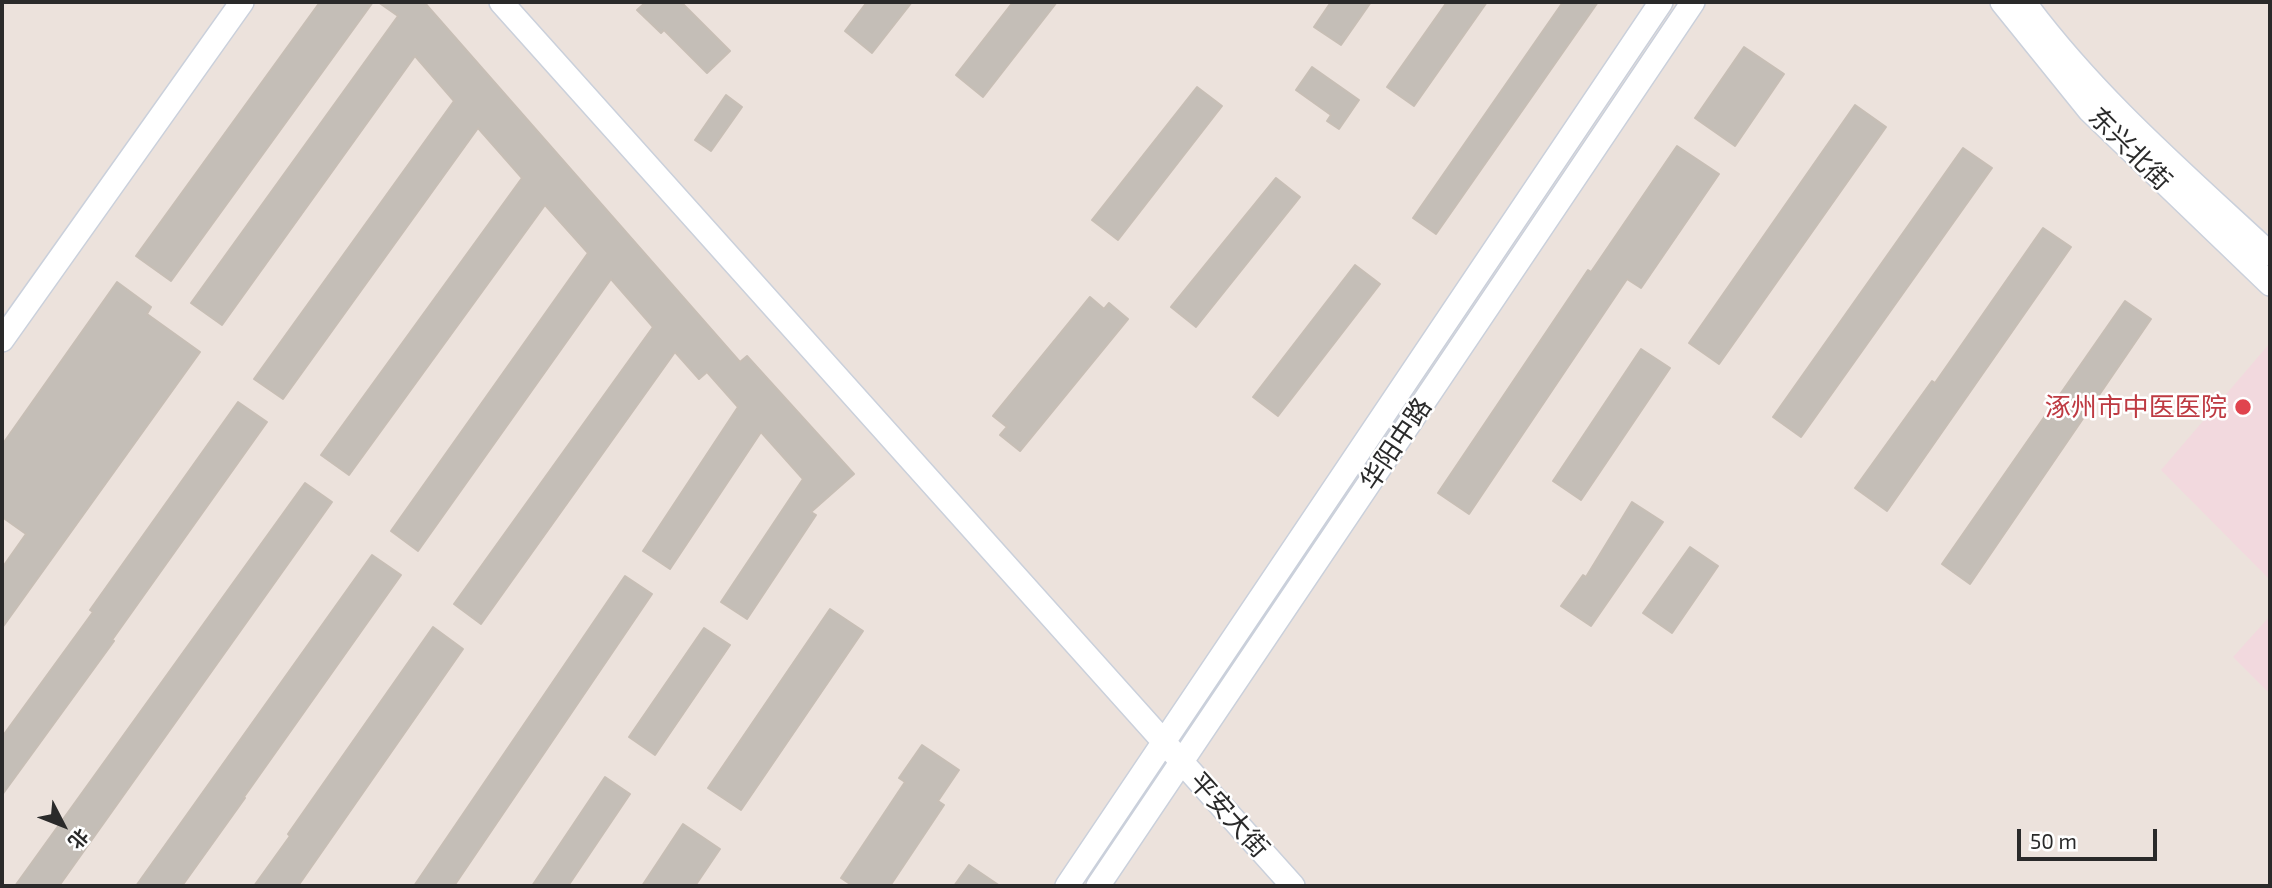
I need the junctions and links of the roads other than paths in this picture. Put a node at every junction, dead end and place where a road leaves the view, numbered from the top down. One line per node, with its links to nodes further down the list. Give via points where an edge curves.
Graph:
1 (242, 2): 9 (main road)
2 (501, 2): 10 (main road, 平安大街)
3 (1661, 2): 10 (main road, 华阳中路)
4 (1693, 2): 11 (main road, 华阳中路)
5 (2002, 2): 8 (main road, 东兴北街, via 2090,111)
6 (2024, 2): 7 (main road, 东兴北街, via 2103,96)
7 (2270, 254)
8 (2270, 284)
9 (2, 340)
10 (1165, 743): 11 (main road, 平安大街); 12 (main road, 华阳中路)
11 (1183, 763): 13 (main road, 华阳中路); 14 (main road, 平安大街)
12 (1067, 886)
13 (1098, 886)
14 (1293, 886)

